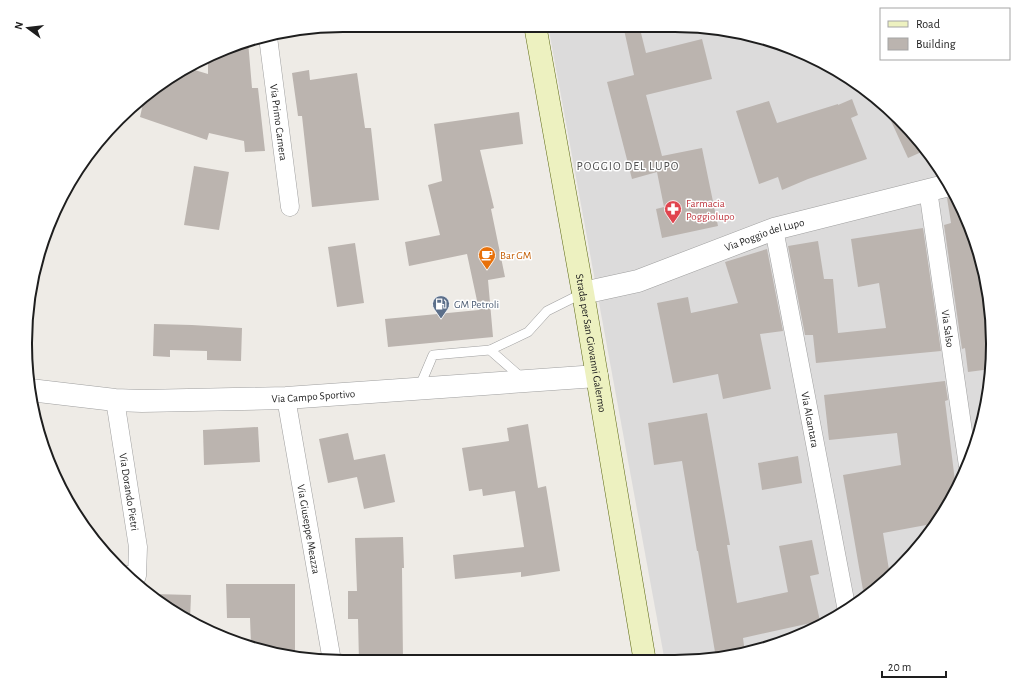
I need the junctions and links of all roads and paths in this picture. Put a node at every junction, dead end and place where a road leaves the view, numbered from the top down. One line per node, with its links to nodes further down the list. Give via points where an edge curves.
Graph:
1 (536, 32): 7 (main road, Strada per San Giovanni Galermo)
2 (268, 42): 5 (street, Via Primo Carnera)
3 (943, 186): 4 (street, Via Poggio del Lupo)
4 (928, 190): 6 (street, Via Poggio del Lupo); 15 (street, Via Salso)
5 (290, 207)
6 (774, 229): 7 (street, Via Poggio del Lupo, via 638,281); 17 (street, Via Alcantara)
7 (583, 293): 8 (lane, via 547,311 528,332); 9 (main road, Strada per San Giovanni Galermo)
8 (490, 350): 10 (lane); 11 (lane, via 433,355)
9 (597, 376): 10 (street, Via Campo Sportivo); 19 (main road, Strada per San Giovanni Galermo)
10 (526, 381): 11 (street, Via Campo Sportivo)
11 (419, 389): 13 (street, Via Campo Sportivo)
12 (36, 391): 14 (street, Via Campo Sportivo)
13 (286, 398): 14 (street, Via Campo Sportivo); 18 (street, Via Giuseppe Meazza)
14 (115, 400): 16 (street, Via Dorando Pietri, via 138,547)
15 (966, 452)
16 (136, 576)
17 (846, 604)
18 (331, 654)
19 (644, 655)

